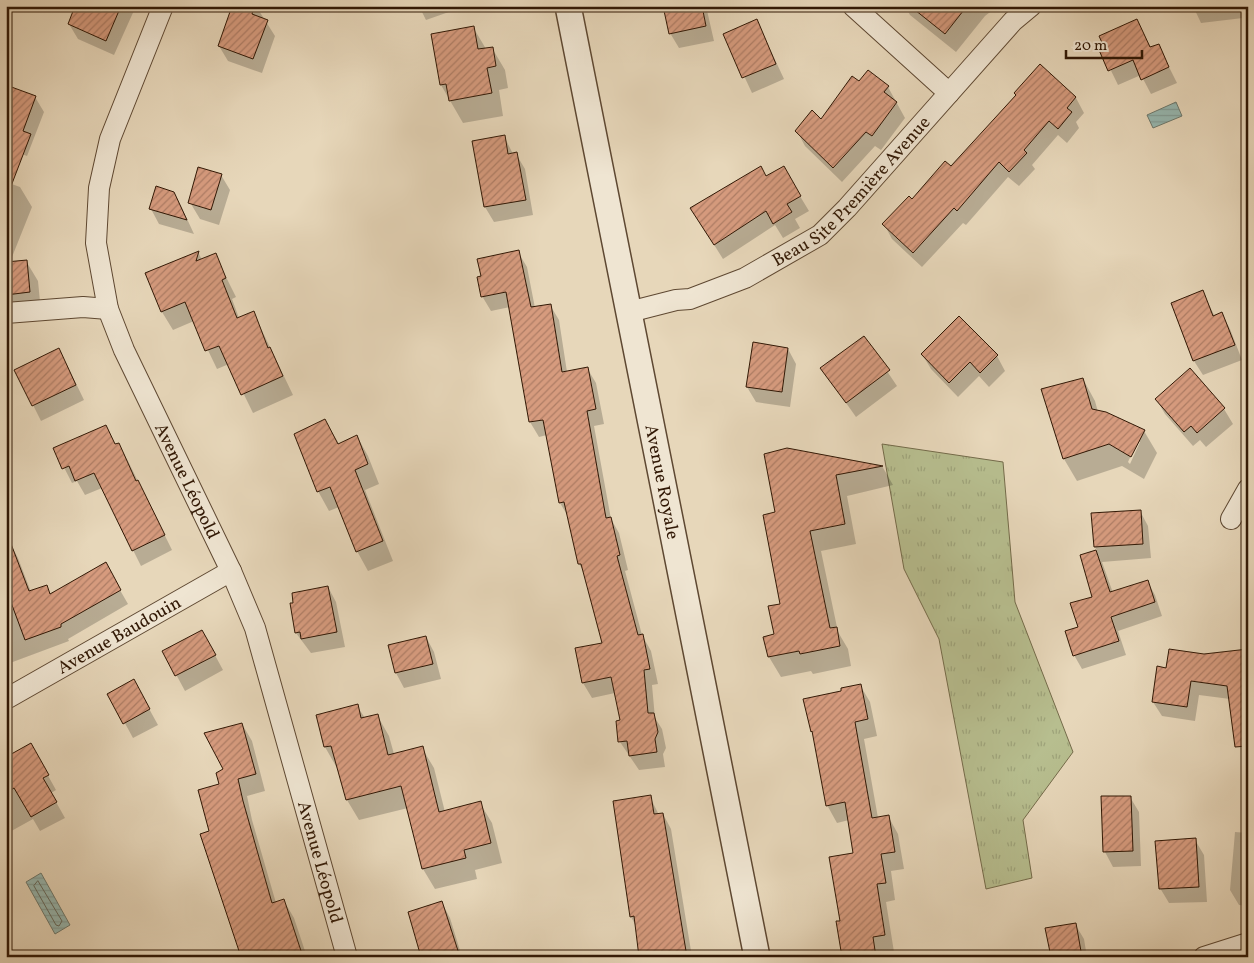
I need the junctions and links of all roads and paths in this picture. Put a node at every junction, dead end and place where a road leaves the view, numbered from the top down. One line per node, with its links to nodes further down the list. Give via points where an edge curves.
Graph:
1 (162, 6): 6 (street, Avenue Léopold, via 110,139 99,188 96,243)
2 (568, 6): 7 (street, Avenue Royale)
3 (854, 6): 5 (street)
4 (1031, 6): 5 (street, Beau Site Première Avenue, via 1013,21)
5 (949, 93): 7 (street, Beau Site Première Avenue, via 820,235 745,278 690,299)
6 (108, 309): 8 (street, via 83,307); 11 (street, Avenue Léopold, via 124,350)
7 (629, 312): 15 (street, Avenue Royale)
8 (6, 313)
9 (1248, 489): 10 (street)
10 (1231, 519)
11 (231, 571): 12 (street, Avenue Baudouin); 14 (street, Avenue Léopold, via 255,628)
12 (6, 699)
13 (1248, 943): 16 (street)
14 (348, 957)
15 (757, 957)
16 (1204, 957)

